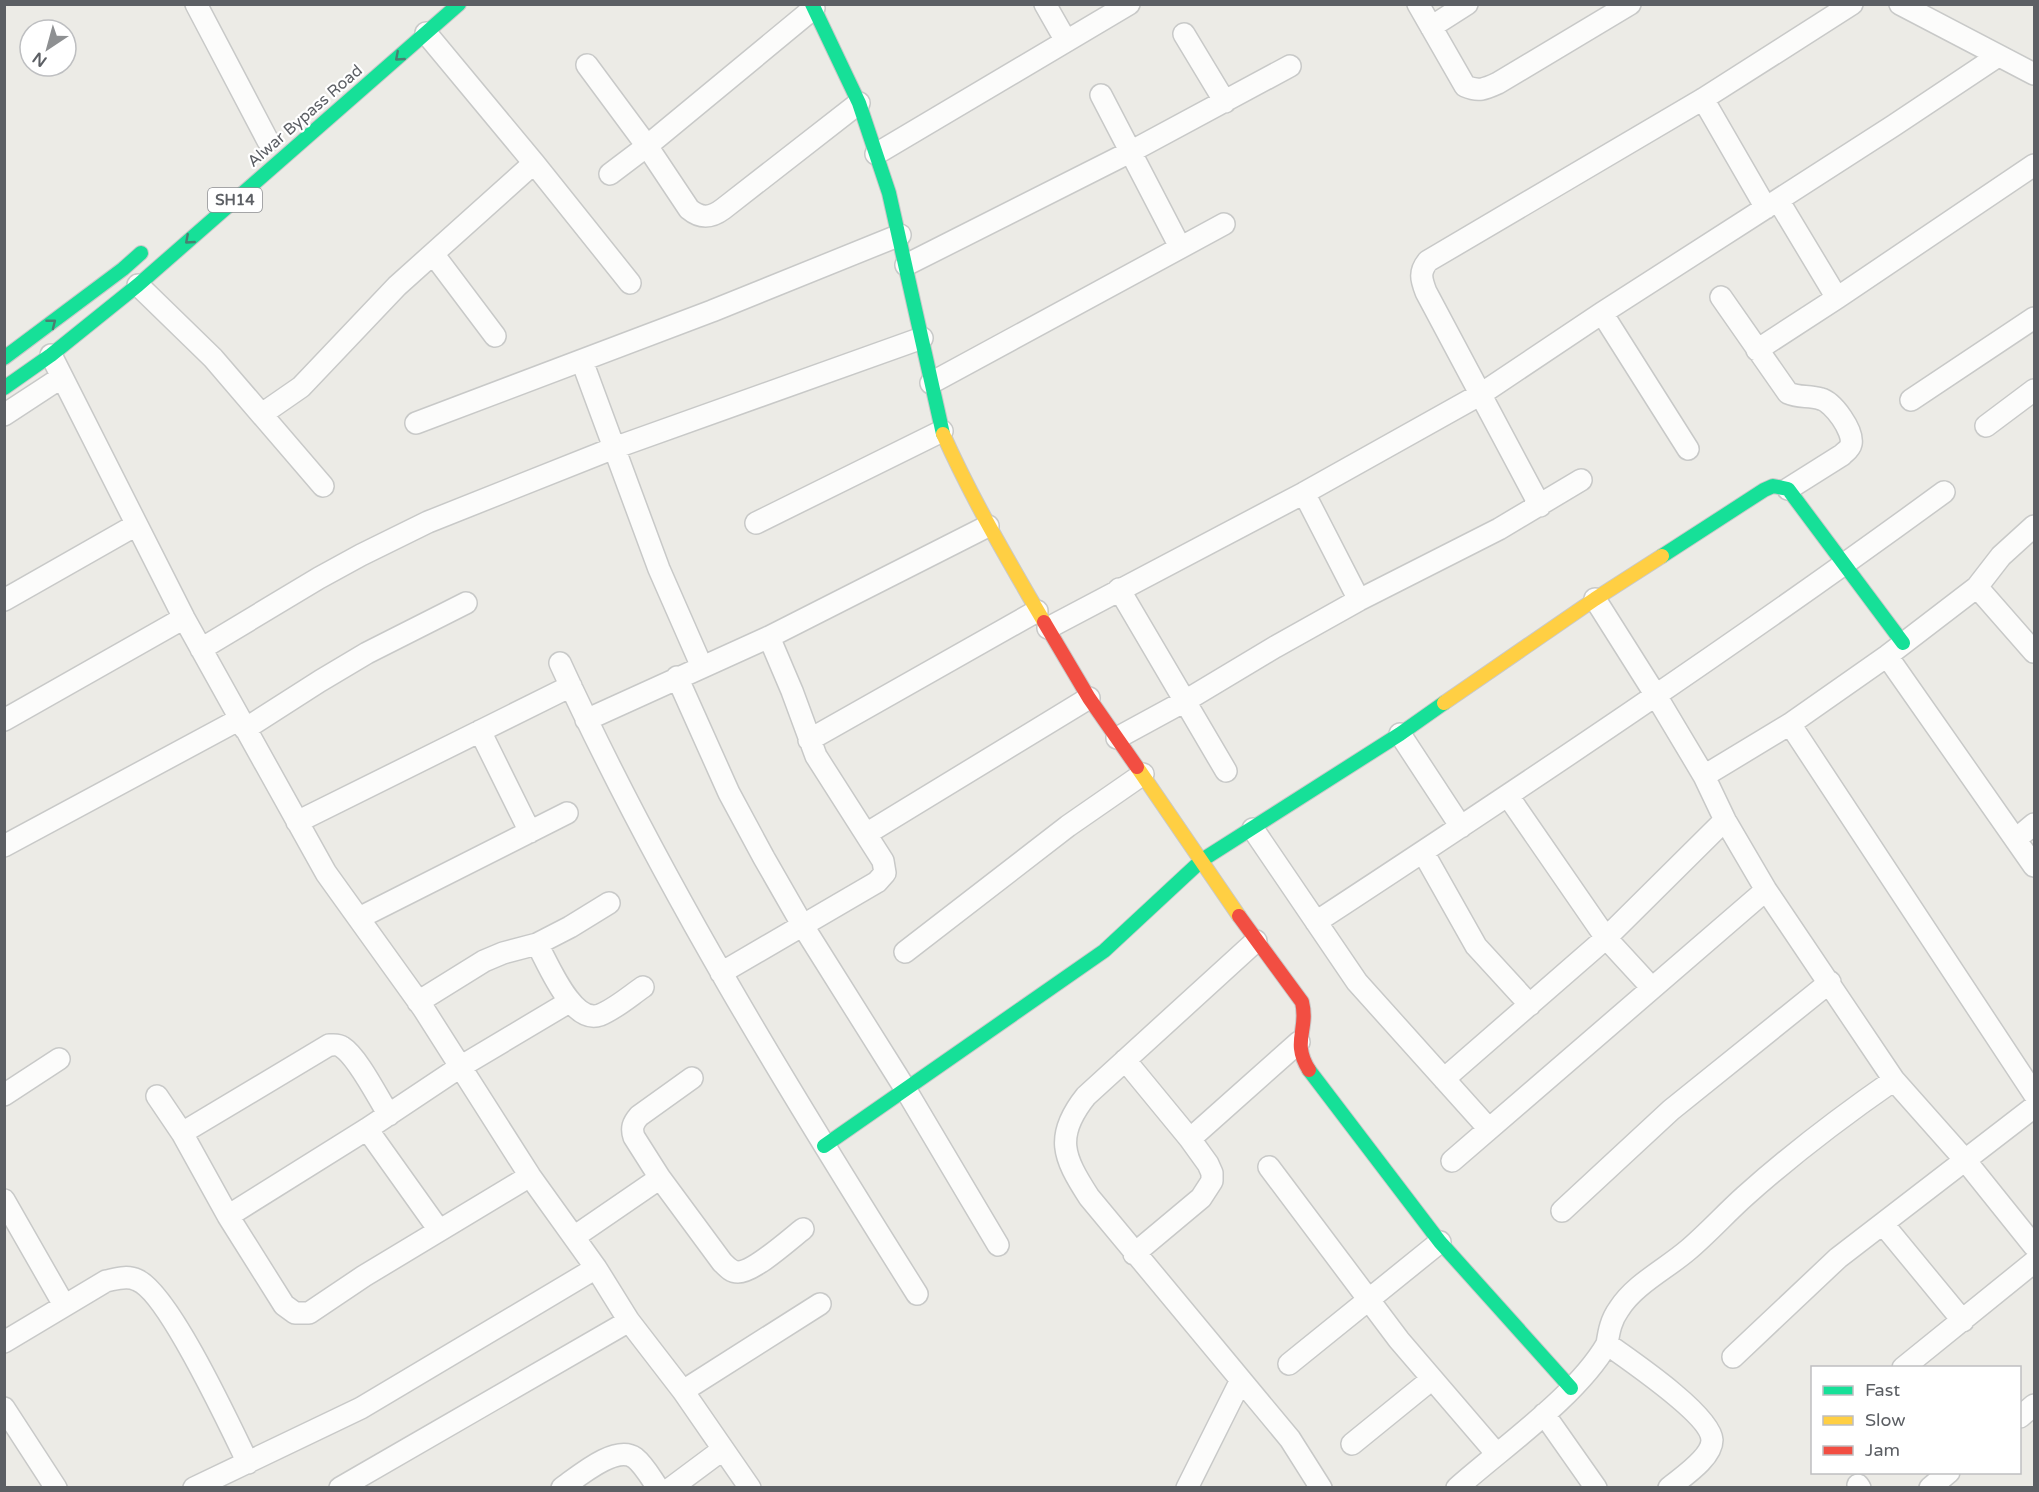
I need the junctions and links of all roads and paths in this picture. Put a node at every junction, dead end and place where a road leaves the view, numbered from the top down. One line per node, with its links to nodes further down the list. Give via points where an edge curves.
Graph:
1 (196, 4): 23 (street)
2 (459, 4): 12 (street, Alwar Bypass Road / SH14)
3 (1045, 4): 14 (street)
4 (1129, 4): 14 (street)
5 (1418, 4): 11 (street)
6 (1467, 4): 11 (street)
7 (1630, 4): 11 (street, via 1482,90 1474,91 1465,86)
8 (1852, 4): 20 (street)
9 (1900, 4): 15 (street)
10 (813, 6): 22 (street); 24 (street)
11 (1431, 27)
12 (426, 33): 27 (street); 38 (street, Alwar Bypass Road / SH14, one-way to 38)
13 (1184, 34): 21 (street)
14 (1066, 41): 26 (street)
15 (1998, 56): 18 (street); 30 (street)
16 (587, 64): 24 (street)
17 (1290, 66): 21 (street)
18 (2034, 72)
19 (1101, 95): 25 (street)
20 (1703, 99): 30 (street); 53 (street, via 1422,268 1425,292)
21 (1225, 102): 25 (street)
22 (859, 103): 24 (street, via 715,215 705,217 689,209); 26 (street)
23 (268, 140)
24 (647, 146): 29 (street)
25 (1131, 151): 34 (street); 36 (street)
26 (876, 154): 32 (street)
27 (534, 163): 35 (street); 37 (street)
28 (2034, 165): 40 (street)
29 (610, 174)
30 (1772, 204): 40 (street); 41 (street)
31 (1224, 224): 34 (street)
32 (900, 236): 36 (street); 48 (street)
33 (148, 246): 47 (street, one-way to 33)
34 (1180, 247): 50 (street)
35 (434, 255): 43 (street); 55 (street, via 380,302 301,387)
36 (906, 265): 44 (street)
37 (630, 283)
38 (138, 285): 46 (street, Alwar Bypass Road / SH14); 55 (street, via 213,358)
39 (1721, 297): 45 (street)
40 (1837, 298): 45 (street)
41 (1602, 313): 53 (street); 61 (street)
42 (2034, 318): 54 (street)
43 (495, 336)
44 (922, 338): 50 (street); 60 (street)
45 (1757, 350): 64 (street, via 1788,393 1829,403 1851,436 1849,448 1842,455)
46 (51, 355): 49 (street); 51 (street, Alwar Bypass Road / SH14)
47 (4, 358)
48 (582, 361): 57 (street); 60 (street)
49 (62, 376): 56 (street); 69 (street)
50 (931, 383): 59 (street)
51 (4, 388)
52 (2034, 390): 58 (street)
53 (1481, 394): 66 (street); 67 (street)
54 (1911, 400)
55 (262, 414): 63 (street)
56 (4, 415)
57 (416, 423)
58 (1986, 426)
59 (942, 431): 68 (street); 70 (street)
60 (614, 448): 82 (street, via 428,522 340,566); 86 (street, via 659,569)
61 (1688, 448)
62 (1581, 480): 67 (street)
63 (322, 486)
64 (1788, 489): 72 (street); 75 (street, via 1773,486 1764,490)
65 (1944, 492): 72 (street)
66 (1304, 493): 74 (street); 77 (street)
67 (1540, 506): 77 (street)
68 (756, 523)
69 (136, 525): 76 (street); 79 (street)
70 (988, 526): 80 (street); 81 (street)
71 (2034, 526): 73 (street, via 2001,556)
72 (1844, 565): 83 (street); 89 (street)
73 (1977, 586): 83 (street); 84 (street)
74 (1119, 589): 80 (street); 91 (street)
75 (1595, 599): 89 (street); 97 (street)
76 (4, 600)
77 (1359, 600): 91 (street)
78 (466, 603): 94 (street, via 367,653)
79 (184, 618): 82 (street); 92 (street)
80 (1042, 619): 90 (street); 99 (street)
81 (769, 637): 86 (street); 99 (street)
82 (201, 649): 94 (street)
83 (1895, 650): 95 (street); 112 (street)
84 (2034, 652)
85 (560, 663): 88 (street)
86 (702, 667): 87 (street)
87 (677, 677): 93 (street); 121 (street, via 729,793)
88 (570, 686): 93 (street); 96 (street)
89 (1655, 694): 102 (street); 103 (street)
90 (1089, 698): 98 (street); 111 (street)
91 (1185, 701): 98 (street); 100 (street)
92 (4, 720)
93 (586, 720): 126 (street, via 662,869)
94 (242, 724): 106 (street); 113 (street)
95 (1791, 724): 102 (street); 141 (street)
96 (480, 731): 106 (street); 110 (street)
97 (1400, 734): 108 (street); 109 (street)
98 (1117, 738): 101 (street)
99 (809, 740): 111 (street)
100 (1226, 771)
101 (1143, 774): 115 (street); 125 (street, via 1068,826)
102 (1704, 776): 105 (street)
103 (1508, 796): 108 (street); 122 (street)
104 (567, 813): 110 (street)
105 (1725, 820): 117 (street); 122 (street)
106 (297, 822): 119 (street, via 326,873)
107 (2034, 824): 112 (street)
108 (1461, 827): 114 (street)
109 (1253, 829): 115 (street); 120 (street)
110 (530, 832): 119 (street)
111 (866, 834): 121 (street, via 885,867 881,878)
112 (2016, 839): 116 (street)
113 (4, 846)
114 (1423, 852): 120 (street); 132 (street, via 1476,946)
115 (1202, 860): 123 (street); 140 (street, via 1104,951)
116 (2034, 866)
117 (1766, 890): 127 (street); 129 (street)
118 (609, 903): 124 (street)
119 (359, 918): 130 (street)
120 (1316, 922): 138 (street, via 1356,982)
121 (803, 926): 126 (street); 140 (street)
122 (1606, 938): 129 (street); 132 (street)
123 (1256, 941): 133 (street, via 1302,1002 1305,1020); 135 (street)
124 (537, 944): 130 (street, via 484,961); 131 (street)
125 (905, 952)
126 (721, 973): 150 (street)
127 (1830, 982): 139 (street); 157 (street, via 1671,1110)
128 (643, 987): 131 (street, via 599,1015 579,1012)
129 (1652, 988): 147 (street)
130 (418, 1002): 136 (street)
131 (569, 1002): 136 (street)
132 (1530, 1005): 138 (street)
133 (1299, 1041): 149 (street); 163 (street, via 1300,1052 1314,1078)
134 (59, 1059): 142 (street)
135 (1125, 1060): 149 (street); 166 (street, via 1074,1111 1067,1128 1066,1150 1089,1197)
136 (460, 1067): 145 (street); 154 (street)
137 (692, 1077): 155 (street, via 634,1122 634,1137)
138 (1444, 1080): 147 (street)
139 (1894, 1080): 151 (street); 176 (street, via 1789,1158 1689,1249 1637,1290 1619,1308)
140 (906, 1090): 150 (street); 164 (street)
141 (2034, 1094)
142 (4, 1095)
143 (157, 1096): 148 (street)
144 (2034, 1107): 151 (street)
145 (388, 1115): 146 (street); 148 (street, via 354,1059 344,1048 328,1045)
146 (367, 1129): 158 (street); 161 (street)
147 (1489, 1129): 152 (street)
148 (182, 1133): 158 (street)
149 (1190, 1139): 166 (street, via 1208,1164 1212,1181 1201,1197)
150 (824, 1146): 169 (street)
151 (1965, 1160): 159 (street); 165 (street)
152 (1452, 1161)
153 (1269, 1167): 170 (street)
154 (530, 1176): 161 (street); 162 (street)
155 (660, 1178): 160 (street, via 730,1270 740,1272 753,1266); 162 (street)
156 (4, 1200): 172 (street)
157 (1562, 1211)
158 (228, 1216): 161 (street, via 284,1305 302,1314 321,1307)
159 (1883, 1224): 174 (street); 177 (street, via 1838,1258)
160 (803, 1229)
161 (439, 1230)
162 (574, 1237): 168 (street)
163 (1440, 1242): 170 (street); 182 (street)
164 (998, 1245)
165 (2034, 1246)
166 (1134, 1254): 181 (street)
167 (2034, 1262): 174 (street)
168 (596, 1268): 173 (street); 191 (street, via 361,1408)
169 (917, 1293)
170 (1368, 1300): 178 (street); 180 (street)
171 (820, 1304): 183 (street)
172 (64, 1305): 175 (street); 191 (street, via 106,1281 122,1277 137,1279 149,1287 180,1331)
173 (629, 1321): 183 (street); 196 (street)
174 (1963, 1321): 179 (street)
175 (4, 1342)
176 (1607, 1344): 182 (street, via 1589,1371); 204 (street, via 1700,1417 1709,1429 1712,1441 1708,1453)
177 (1733, 1357)
178 (1289, 1364)
179 (1906, 1366)
180 (1432, 1379): 188 (street); 190 (street)
181 (1241, 1380): 193 (street, via 1290,1439); 201 (street)
182 (1571, 1388): 186 (street)
183 (683, 1391): 189 (street)
184 (2034, 1405): 187 (street)
185 (4, 1408): 194 (street)
186 (1544, 1414): 190 (street); 203 (street)
187 (2021, 1415)
188 (1352, 1444)
189 (722, 1450): 199 (street); 200 (street)
190 (1496, 1453): 202 (street)
191 (248, 1462): 195 (street)
192 (1948, 1474): 205 (street)
193 (1312, 1482)
194 (56, 1488)
195 (194, 1488)
196 (340, 1488)
197 (561, 1488): 198 (street, via 613,1455 624,1453 641,1464)
198 (658, 1488)
199 (671, 1488)
200 (750, 1488)
201 (1187, 1488)
202 (1457, 1488)
203 (1596, 1488)
204 (1669, 1488)
205 (1930, 1488)

